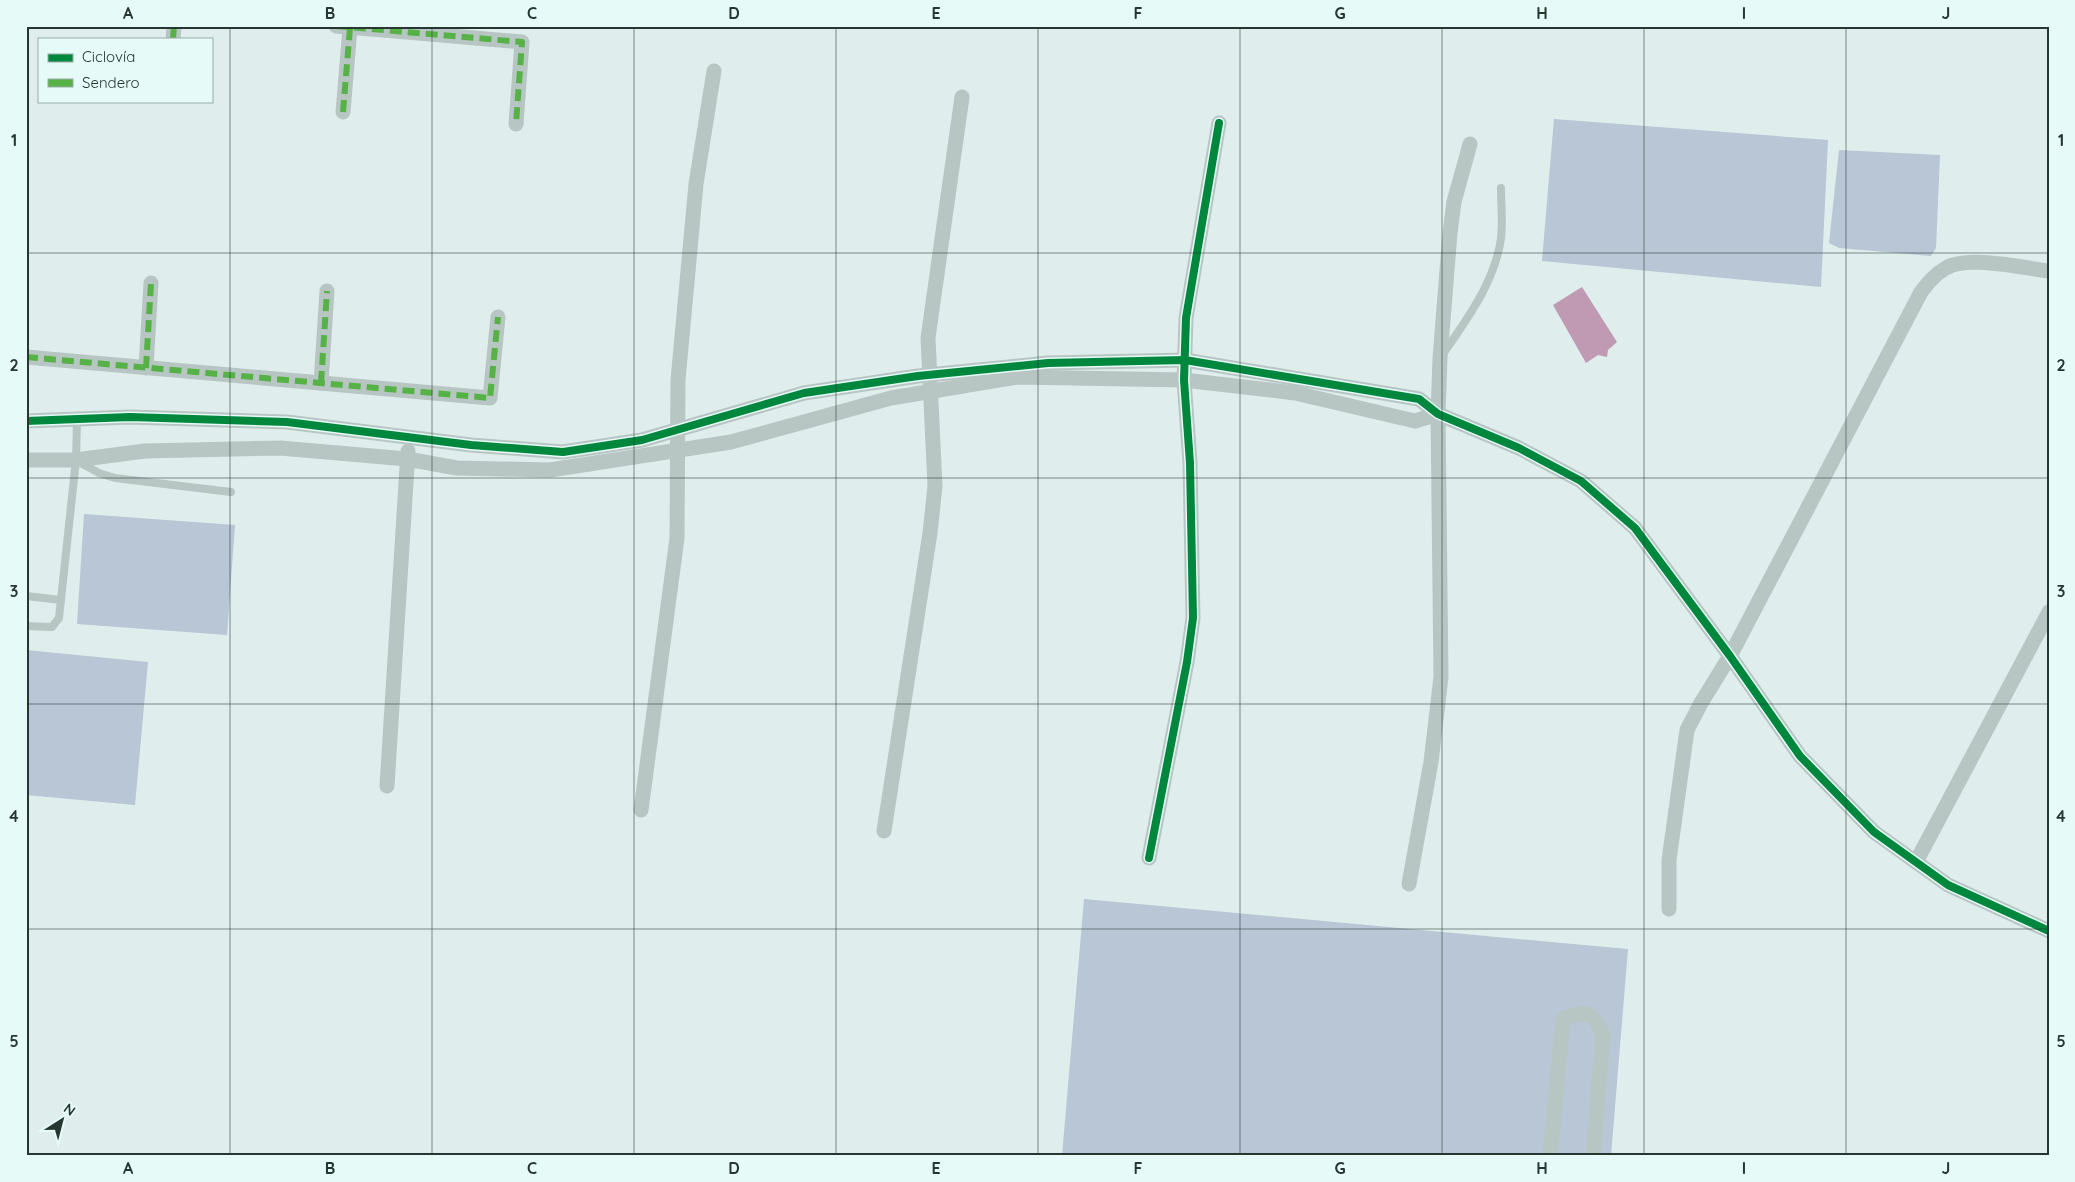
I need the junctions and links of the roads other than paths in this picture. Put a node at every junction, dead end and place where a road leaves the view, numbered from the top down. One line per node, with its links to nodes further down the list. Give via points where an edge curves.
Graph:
1 (343, 27): 4 (street); 6 (street, via 522,42)
2 (714, 70): 24 (street, via 696,184 678,380)
3 (962, 97): 17 (street, via 928,338)
4 (343, 112)
5 (1219, 123): 15 (street, via 1186,318)
6 (516, 124)
7 (1470, 144): 14 (street, via 1454,202)
8 (1501, 188): 14 (lane, via 1501,238 1493,270 1475,307)
9 (2049, 271): 35 (street, via 1958,263 1931,279 1921,292)
10 (151, 283): 16 (street)
11 (327, 291): 19 (street)
12 (498, 317): 19 (street, via 490,398)
13 (26, 357): 16 (street)
14 (1440, 358): 21 (street)
15 (1185, 360): 17 (street, via 1048,364); 18 (street); 21 (street, via 1419,399)
16 (146, 368): 19 (street)
17 (930, 375): 20 (street); 24 (street, via 804,393)
18 (1184, 380): 20 (street, via 1018,377); 21 (street, via 1295,393 1415,422); 39 (street, via 1190,463 1193,618)
19 (321, 383)
20 (931, 392): 26 (street, via 891,398 731,442); 38 (street, via 935,486 930,533)
21 (1438, 414): 35 (street, via 1519,448 1581,481 1636,528); 41 (street, via 1441,677 1431,762)
22 (77, 420): 23 (street); 25 (street, via 130,417 287,422); 29 (lane)
23 (26, 421)
24 (678, 430): 25 (street, via 642,440 563,452); 26 (street)
25 (409, 437): 27 (street)
26 (678, 451): 27 (street, via 550,470 457,468); 37 (street, via 677,538)
27 (407, 459): 29 (street, via 280,448 145,451); 36 (street)
28 (26, 460): 29 (street)
29 (76, 460): 30 (lane, via 115,478); 32 (lane)
30 (232, 492)
31 (26, 596): 32 (lane)
32 (61, 600): 34 (lane, via 60,618 55,625)
33 (2049, 612): 40 (street)
34 (26, 626)
35 (1730, 656): 40 (street, via 1800,756 1874,832); 42 (street, via 1687,730 1669,860)
36 (387, 786)
37 (641, 810)
38 (884, 831)
39 (1149, 858)
40 (1916, 862): 43 (street, via 1948,885)
41 (1409, 884)
42 (1669, 908)
43 (2049, 931)
44 (1550, 1156): 45 (street, via 1563,1019 1577,1013 1596,1019 1604,1035)
45 (1593, 1156)

